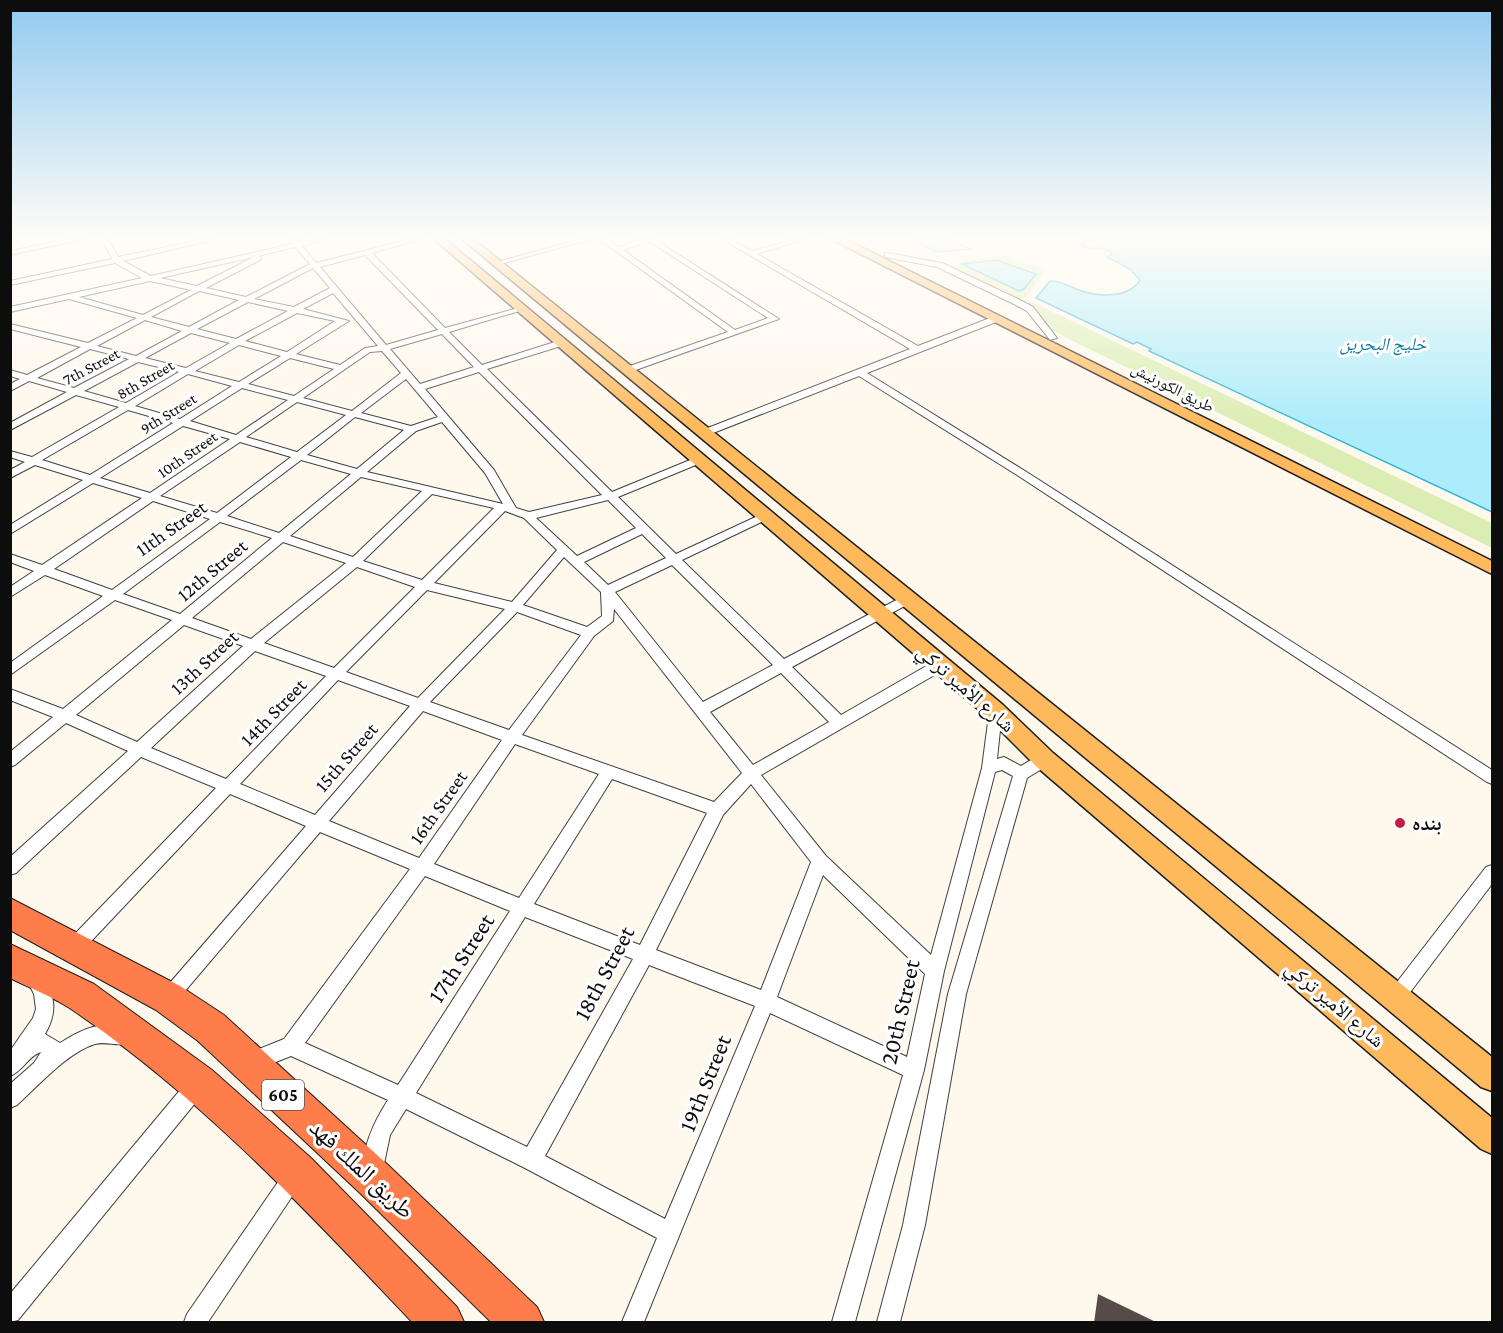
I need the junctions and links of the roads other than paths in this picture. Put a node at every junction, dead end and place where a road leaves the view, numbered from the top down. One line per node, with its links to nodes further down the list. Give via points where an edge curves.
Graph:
1 (47, 301): 18 (street)
2 (87, 301): 19 (street)
3 (176, 301): 19 (street)
4 (245, 301): 24 (street, 7th Street)
5 (259, 301): 16 (street)
6 (310, 301): 16 (street, 8th Street)
7 (345, 301): 23 (street)
8 (414, 301): 25 (street)
9 (513, 301): 17 (main road, شارع الأمير تركي)
10 (543, 301): 36 (main road, شارع الأمير تركي)
11 (690, 301): 26 (street)
12 (749, 301): 26 (street, via 776,318)
13 (833, 301): 31 (street)
14 (964, 301): 20 (main road, طريق الكورنيش)
15 (980, 301): 74 (main road, طريق الكورنيش)
16 (294, 309): 21 (street); 27 (street, 8th Street)
17 (522, 309): 25 (street, 10th Street); 28 (main road, شارع الأمير تركي)
18 (10, 310)
19 (144, 318): 24 (street); 29 (street)
20 (998, 318): 31 (street); 78 (main road, طريق الكورنيش)
21 (342, 321): 23 (street); 32 (street, 9th Street)
22 (10, 326): 29 (street)
23 (366, 326): 30 (street)
24 (189, 330): 27 (street); 33 (street, 7th Street)
25 (443, 332): 30 (street, 10th Street); 35 (street)
26 (734, 333): 36 (street)
27 (238, 341): 32 (street); 37 (street, 8th Street)
28 (561, 343): 35 (street); 57 (main road, شارع الأمير تركي)
29 (91, 346): 33 (street); 41 (street)
30 (384, 348): 34 (street, 10th Street, via 368,350); 40 (street)
31 (918, 350): 39 (street)
32 (290, 354): 34 (street); 42 (street, 9th Street)
33 (138, 358): 37 (street); 45 (street, 7th Street)
34 (342, 368): 46 (street, 10th Street)
35 (480, 368): 44 (street); 63 (street)
36 (627, 370): 53 (main road, شارع الأمير تركي)
37 (188, 371): 42 (street); 47 (street, 8th Street)
38 (10, 373): 41 (street)
39 (861, 373): 53 (street); 108 (street)
40 (406, 374): 44 (street); 48 (street, 11th Street)
41 (30, 378): 43 (street); 45 (street)
42 (241, 385): 46 (street); 50 (street, 9th Street)
43 (10, 388)
44 (418, 388): 49 (street)
45 (74, 392): 47 (street); 51 (street, 7th Street)
46 (294, 399): 48 (street); 54 (street, 10th Street)
47 (126, 408): 50 (street); 58 (street, 8th Street)
48 (351, 415): 52 (street); 56 (street, 11th Street)
49 (443, 417): 52 (street, 12th Street); 65 (street, via 490,472)
50 (180, 423): 54 (street); 61 (street, 9th Street)
51 (10, 427)
52 (411, 429): 59 (street, 12th Street)
53 (704, 433): 84 (main road, شارع الأمير تركي)
54 (236, 439): 56 (street); 64 (street, 10th Street)
55 (10, 454): 58 (street)
56 (300, 456): 59 (street); 68 (street, 11th Street)
57 (699, 460): 63 (street); 67 (main road, شارع الأمير تركي)
58 (34, 461): 60 (street, 8th Street); 61 (street)
59 (359, 473): 62 (street); 71 (street, 12th Street)
60 (10, 475)
61 (92, 478): 64 (street); 70 (street, 9th Street)
62 (429, 490): 65 (street); 76 (street, 13th Street)
63 (612, 496): 66 (street); 69 (street)
64 (152, 497): 68 (street); 79 (street, 10th Street)
65 (507, 508): 66 (street); 80 (street, 14th Street)
66 (528, 516): 72 (street)
67 (766, 516): 75 (street); 86 (main road, شارع الأمير تركي)
68 (218, 518): 71 (street); 83 (street, 11th Street)
69 (644, 529): 75 (street); 77 (street)
70 (10, 530)
71 (281, 537): 76 (street); 87 (street, 12th Street)
72 (563, 550): 77 (street); 85 (street, 15th Street)
73 (10, 558): 79 (street)
74 (1492, 558)
75 (676, 559): 81 (street); 91 (street)
76 (355, 562): 80 (street); 89 (street, 13th Street)
77 (575, 562): 81 (street)
78 (1492, 568)
79 (44, 570): 82 (street, 10th Street); 83 (street)
80 (425, 585): 85 (street); 93 (street, 14th Street)
81 (607, 591): 88 (street, 16th Street, via 608,618); 96 (street)
82 (10, 593)
83 (111, 595): 87 (street); 92 (street, 11th Street)
84 (909, 599): 86 (street); 122 (main road, شارع الأمير تركي)
85 (514, 607): 88 (street); 95 (street, 15th Street)
86 (881, 615): 90 (main road, شارع الأمير تركي); 91 (street)
87 (183, 620): 89 (street); 98 (street, 12th Street)
88 (589, 633): 100 (street, 16th Street)
89 (254, 644): 93 (street); 101 (street, 13th Street)
90 (940, 665): 97 (main road, شارع الأمير تركي); 99 (street, 18th Street)
91 (783, 666): 96 (street); 99 (street)
92 (10, 670)
93 (336, 674): 95 (street); 109 (street, 14th Street)
94 (10, 694): 98 (street)
95 (421, 703): 100 (street); 111 (street, 15th Street)
96 (702, 710): 106 (street)
97 (995, 711): 102 (main road, شارع الأمير تركي); 104 (street, 20th Street)
98 (66, 717): 101 (street); 103 (street, 12th Street)
99 (840, 723): 106 (street, 18th Street)
100 (513, 736): 105 (street); 113 (street, 16th Street)
101 (140, 750): 109 (street); 114 (street, 13th Street)
102 (1045, 760): 107 (street); 135 (main road, شارع الأمير تركي)
103 (10, 761)
104 (989, 768): 107 (street, via 1004,763); 121 (street, 20th Street)
105 (609, 771): 110 (street); 116 (street, 17th Street)
106 (752, 773): 110 (street, 18th Street); 112 (street)
107 (1021, 774): 146 (street, via 957,994 914,1225)
108 (1492, 778)
109 (229, 787): 111 (street); 118 (street, 14th Street)
110 (717, 810): 119 (street, 18th Street)
111 (317, 823): 113 (street); 123 (street, 15th Street)
112 (820, 861): 121 (street); 124 (street, 19th Street)
113 (422, 867): 116 (street); 126 (street, 16th Street)
114 (10, 868)
115 (1492, 872): 122 (street)
116 (522, 908): 119 (street); 133 (street, 17th Street)
117 (10, 913): 118 (highway, طريق الملك فهد / 605)
118 (75, 946): 123 (highway, طريق الملك فهد / 605)
119 (645, 954): 124 (street); 136 (street, 18th Street)
120 (20, 965): 125 (highway, 605, via 82,996); 127 (street, via 45,995 44,1017)
121 (935, 971): 130 (street, 20th Street)
122 (1396, 997): 131 (main road, شارع الأمير تركي)
123 (168, 998): 128 (highway, طريق الملك فهد / 605, via 211,1028)
124 (766, 1001): 130 (street); 139 (street, 19th Street)
125 (140, 1040): 132 (highway, 605); 134 (street, via 107,1032 90,1036)
126 (291, 1046): 128 (street); 133 (street)
127 (10, 1062)
128 (249, 1063): 138 (highway, طريق الملك فهد / 605)
129 (10, 1066): 134 (street, via 30,1046 40,1042 52,1048 51,1056)
130 (914, 1070): 145 (street, 20th Street)
131 (1492, 1076)
132 (199, 1083): 137 (highway, 605); 140 (street)
133 (402, 1095): 136 (street); 138 (street, 17th Street, via 380,1132)
134 (10, 1097)
135 (1492, 1138)
136 (532, 1159): 139 (street)
137 (297, 1172): 141 (highway, 605); 142 (street)
138 (374, 1179): 143 (highway, طريق الملك فهد / 605)
139 (671, 1234): 144 (street, 19th Street)
140 (10, 1312)
141 (425, 1316)
142 (195, 1323)
143 (522, 1323)
144 (633, 1323)
145 (844, 1323)
146 (889, 1323)

